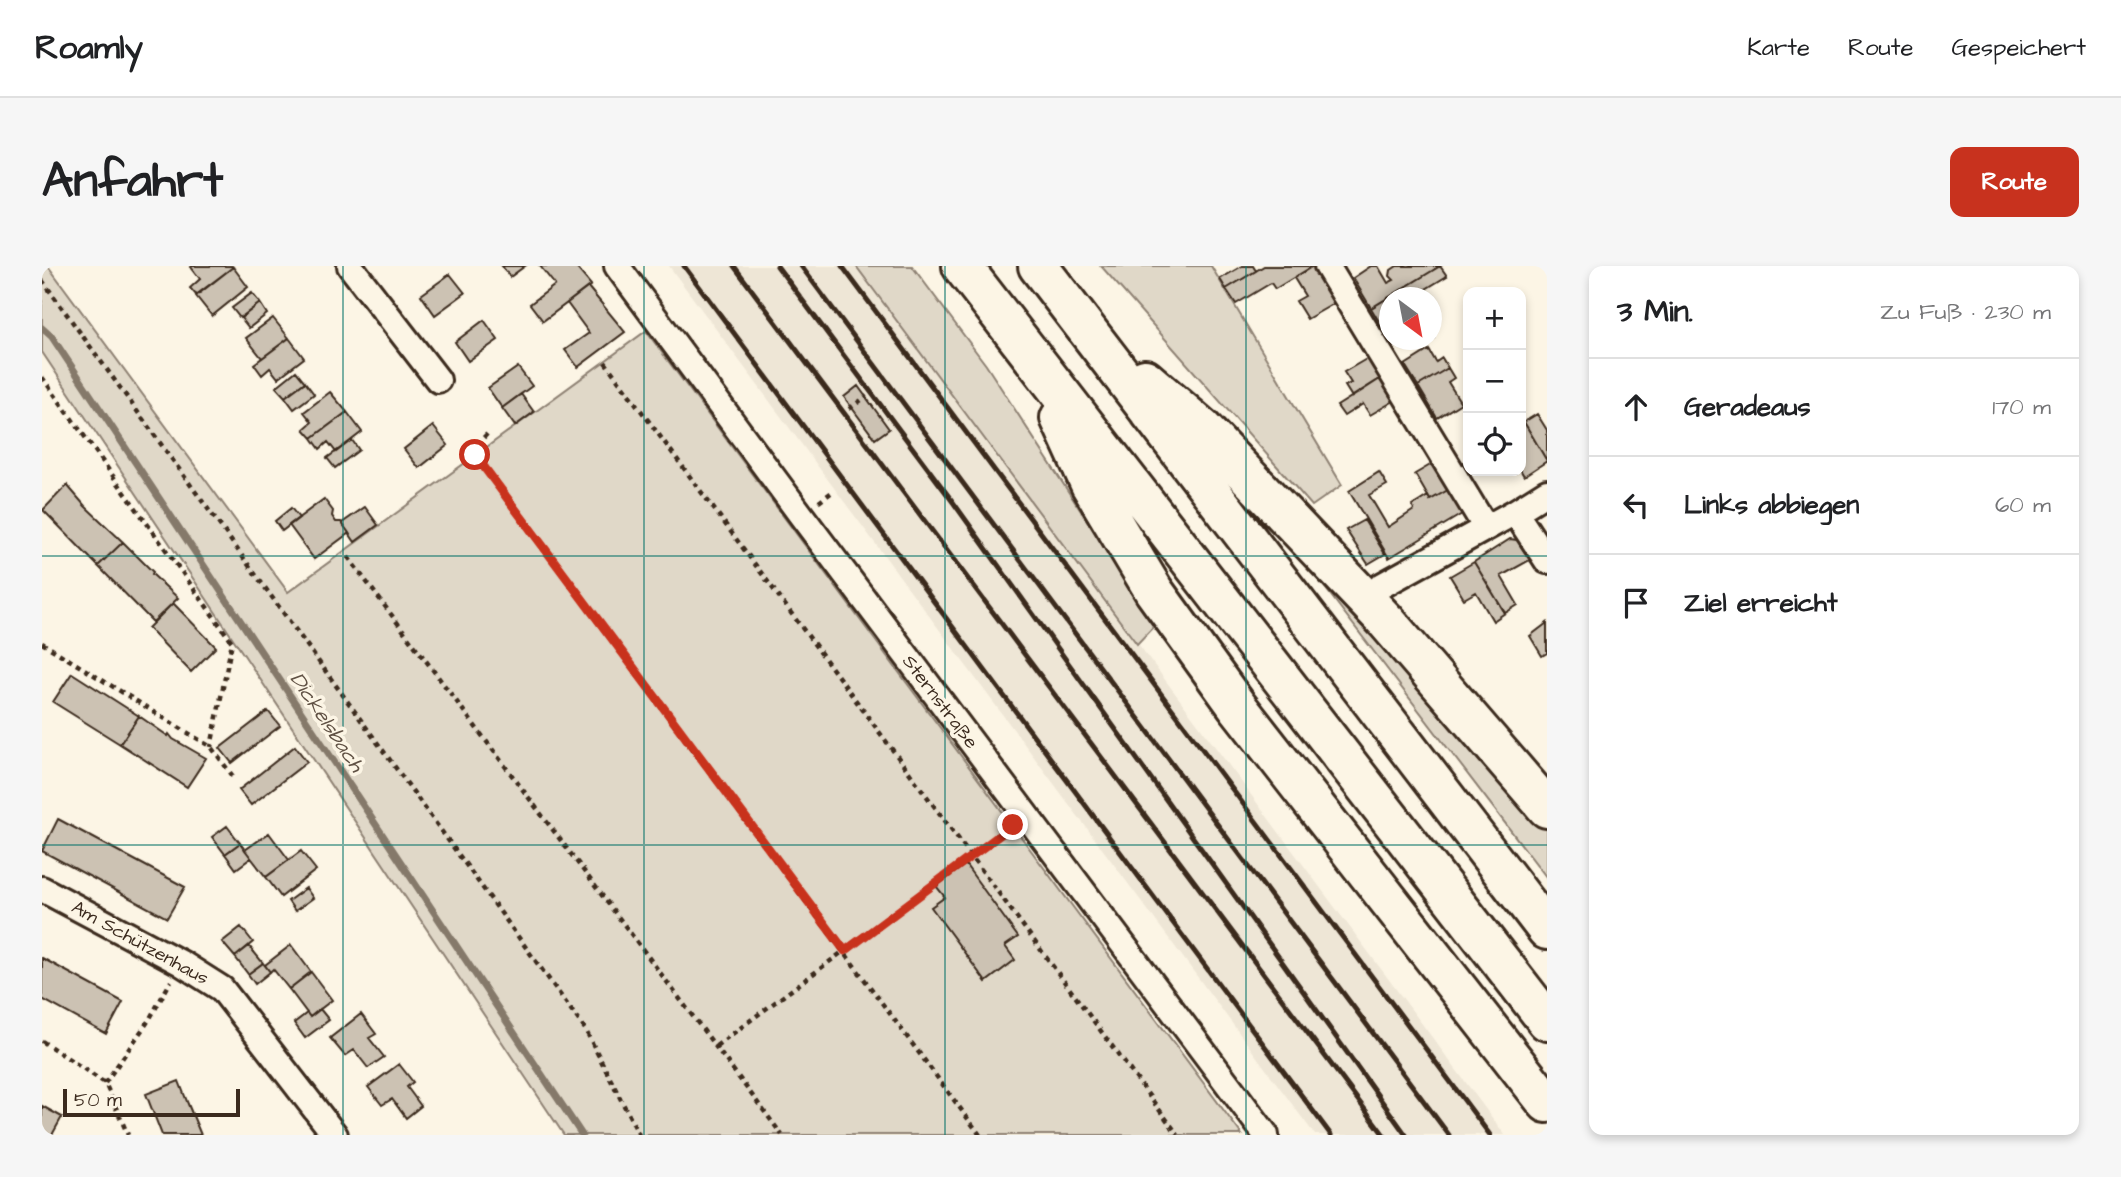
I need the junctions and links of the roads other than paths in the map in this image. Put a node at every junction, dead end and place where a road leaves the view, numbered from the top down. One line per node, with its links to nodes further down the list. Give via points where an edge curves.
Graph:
1 (350, 266): 8 (street)
2 (617, 266): 20 (street, Sternstraße)
3 (962, 266): 7 (highway)
4 (1038, 266): 6 (highway)
5 (1327, 266): 11 (street)
6 (1083, 325): 13 (highway, via 1203,429); 16 (highway)
7 (1035, 362): 17 (highway); 18 (highway, via 1090,484 1154,591 1237,706)
8 (438, 380)
9 (1547, 492): 10 (street)
10 (1515, 512): 11 (street); 12 (street)
11 (1486, 528): 13 (street)
12 (1547, 561)
13 (1384, 603): 14 (highway)
14 (1547, 808)
15 (42, 889): 19 (street, Am Schützenhaus, via 181,962 222,989)
16 (1547, 930)
17 (1547, 1021)
18 (1547, 1103)
19 (335, 1135)
20 (1266, 1135)

